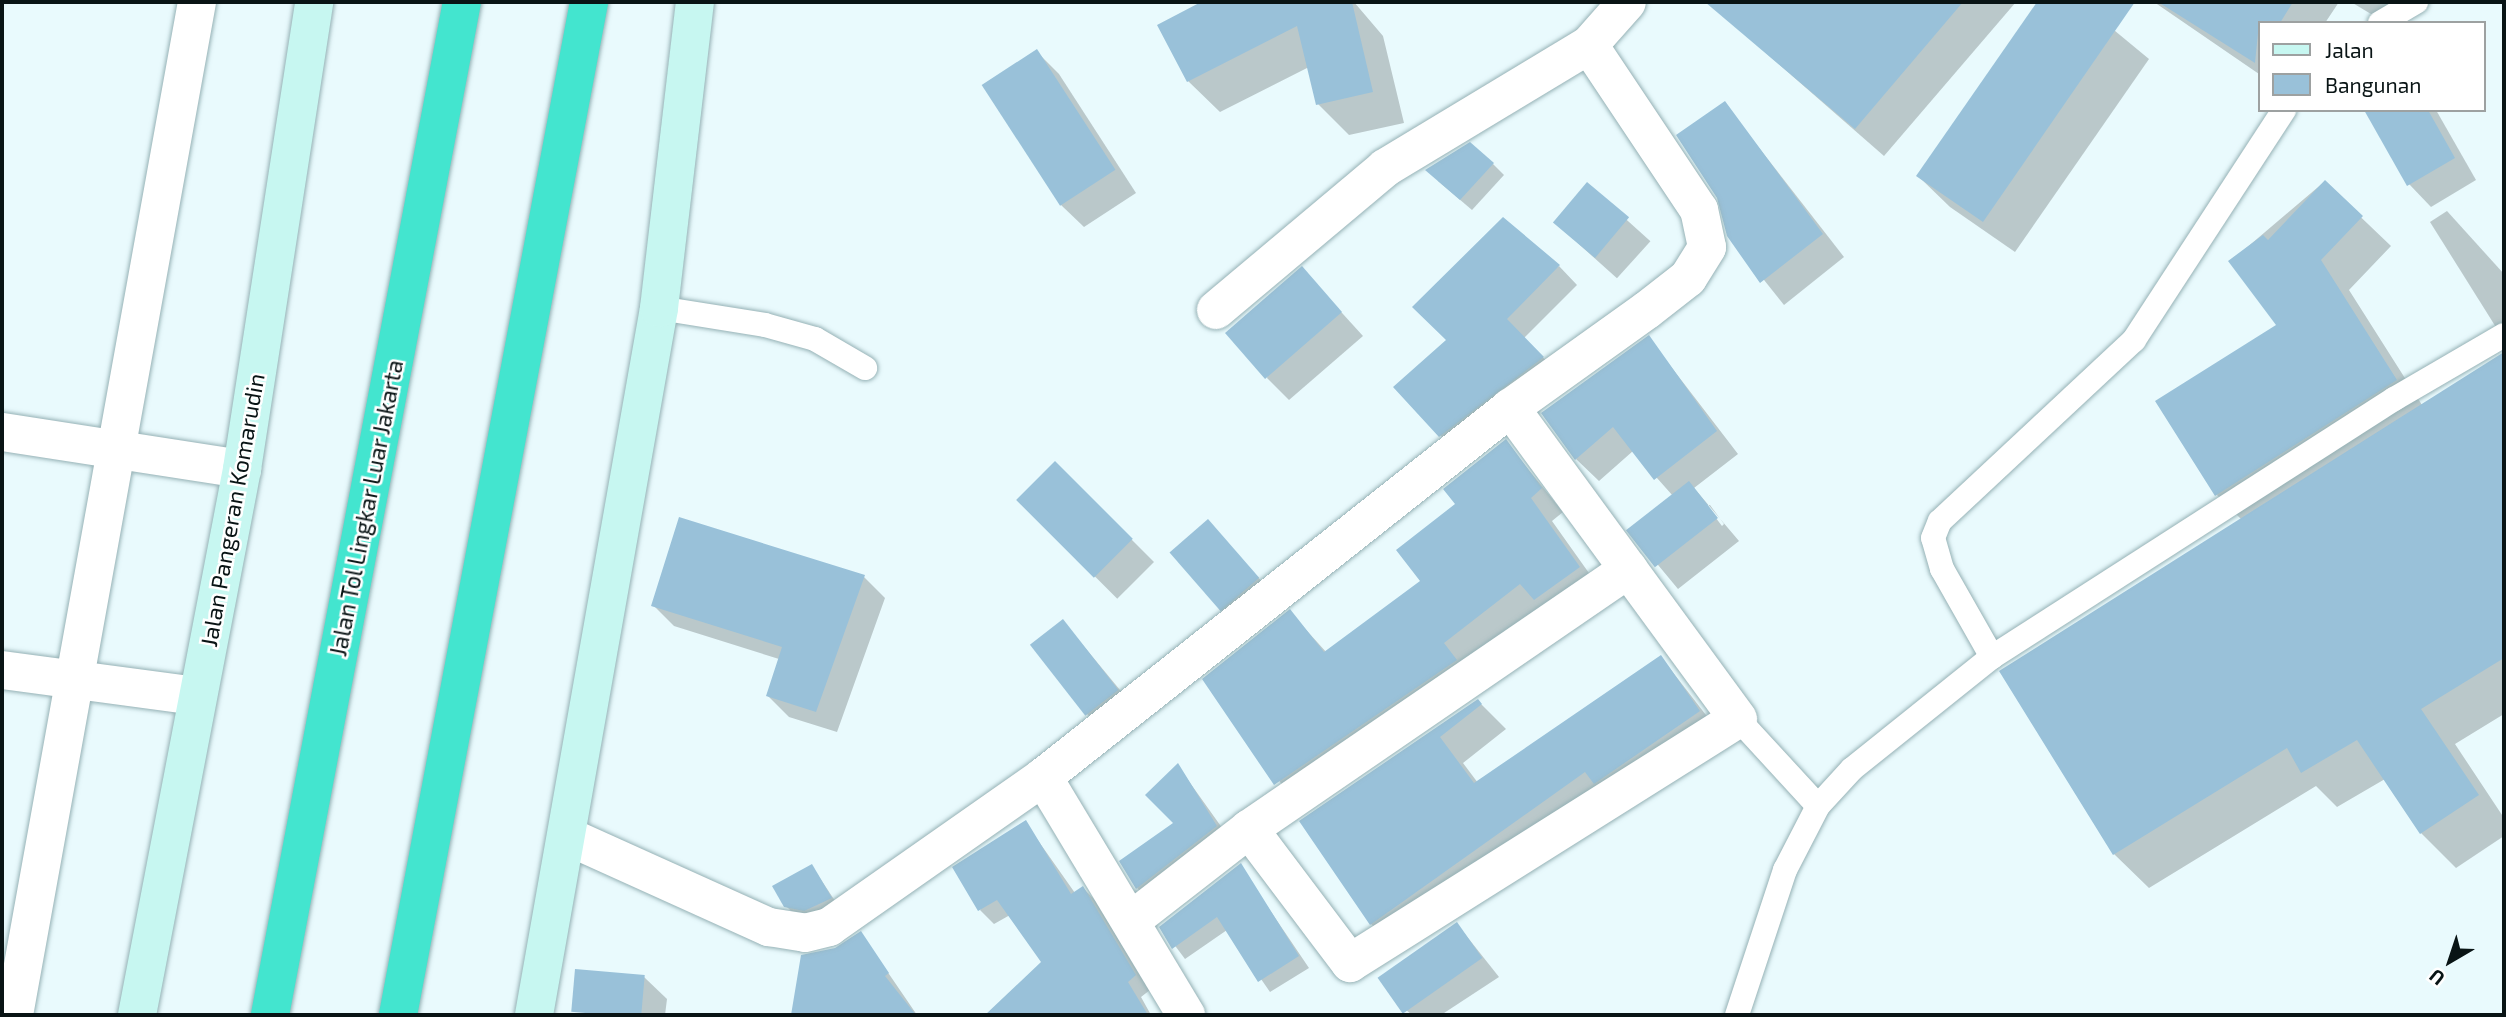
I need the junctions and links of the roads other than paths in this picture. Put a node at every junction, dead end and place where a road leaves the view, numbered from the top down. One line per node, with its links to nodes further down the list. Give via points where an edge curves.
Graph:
1 (197, 2): 17 (street)
2 (314, 2): 18 (street, Jalan Pangeran Komarudin)
3 (462, 2): 32 (highway, Jalan Tol Lingkar Luar Jakarta)
4 (589, 2): 33 (highway)
5 (695, 2): 11 (street)
6 (1627, 2): 9 (street)
7 (2416, 2): 8 (lane)
8 (2383, 21)
9 (1589, 45): 12 (street, via 1385,168); 15 (street, via 1699,210 1707,247 1688,278)
10 (2283, 112): 20 (lane, via 2134,340 1940,521 1933,538 1942,569)
11 (659, 308): 14 (lane, via 765,325 815,339); 28 (street)
12 (1216, 310)
13 (2504, 335): 20 (lane, via 2394,398)
14 (865, 368)
15 (1510, 408): 19 (street); 25 (street)
16 (2, 432): 17 (street)
17 (120, 449): 18 (street); 22 (street)
18 (242, 468): 23 (street, Jalan Pangeran Komarudin)
19 (1629, 569): 24 (street); 27 (street)
20 (1992, 657): 26 (lane, via 1852,769)
21 (2, 670): 22 (street)
22 (75, 680): 23 (street); 30 (street)
23 (197, 696): 31 (street, Jalan Pangeran Komarudin)
24 (1738, 719): 26 (lane); 27 (street, via 1350,963)
25 (1043, 777): 28 (street, via 851,916 806,933 769,927); 29 (street)
26 (1818, 806): 36 (lane, via 1785,870)
27 (1249, 829): 29 (street)
28 (567, 836): 34 (street)
29 (1133, 919): 35 (street)
30 (14, 1015)
31 (138, 1015)
32 (270, 1015)
33 (398, 1015)
34 (534, 1015)
35 (1186, 1015)
36 (1737, 1015)

